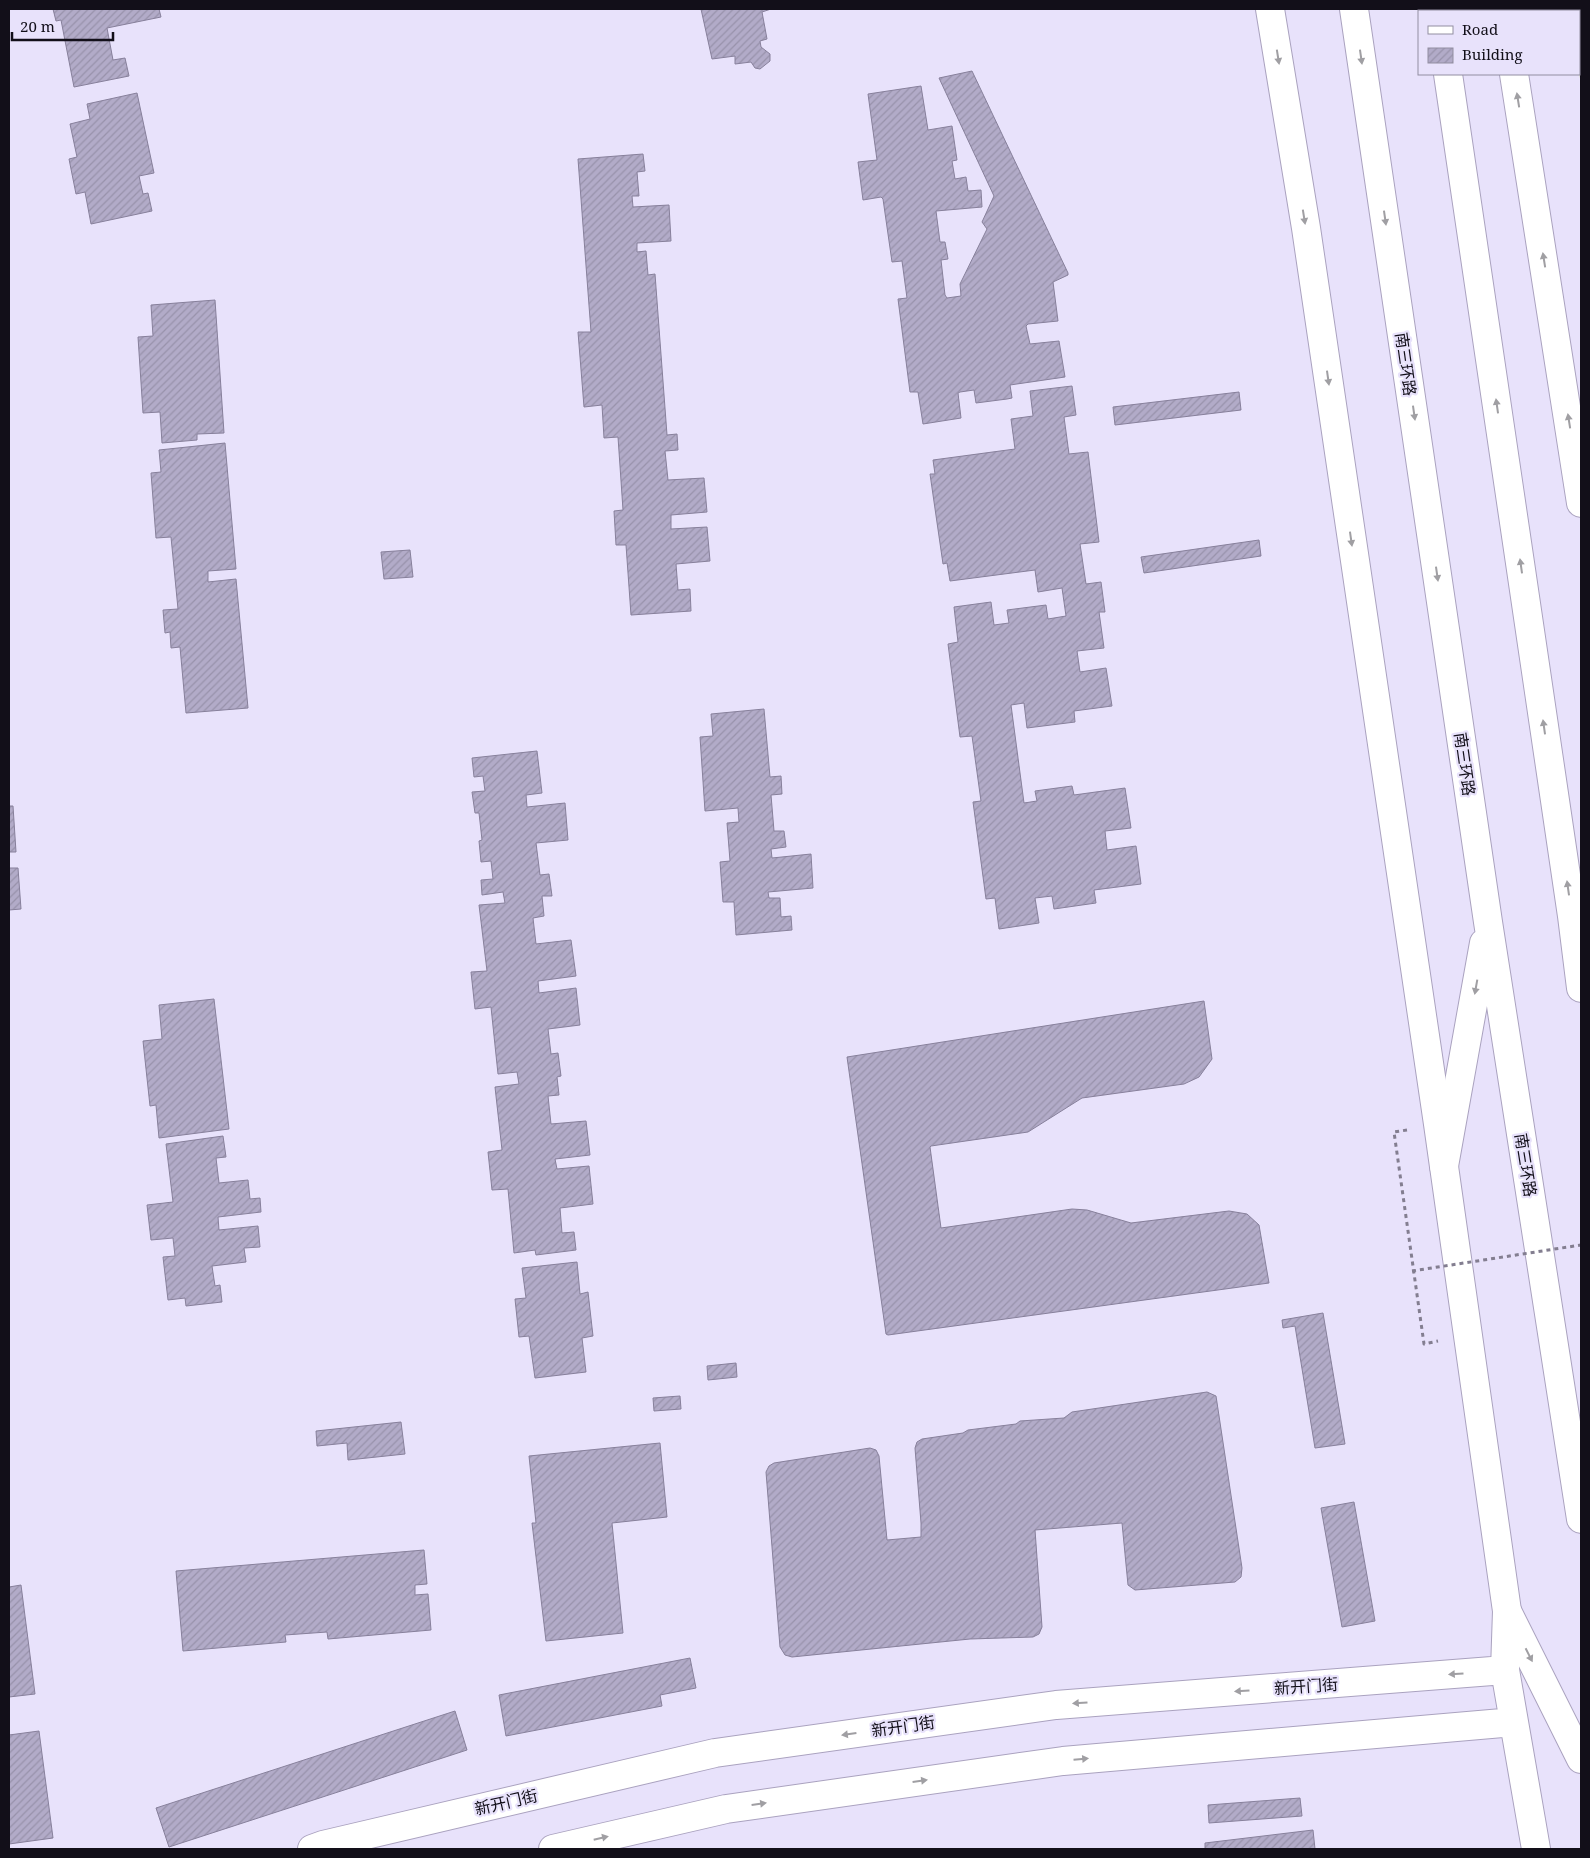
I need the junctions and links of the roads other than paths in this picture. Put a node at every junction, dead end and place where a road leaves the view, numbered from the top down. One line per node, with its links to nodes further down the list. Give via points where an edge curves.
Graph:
1 (1270, 9): 9 (main road, one-way to 9, via 1307,238)
2 (1354, 9): 6 (main road, 南三环路, one-way to 6)
3 (1448, 75): 7 (main road, one-way to 3)
4 (1514, 75): 5 (main road, one-way to 4)
5 (1581, 503)
6 (1488, 922): 9 (main road, one-way to 9); 10 (main road, 南三环路)
7 (1577, 927): 8 (main road)
8 (1581, 988)
9 (1444, 1166): 11 (main road)
10 (1581, 1519)
11 (1507, 1611): 12 (main road); 14 (main road, one-way to 14)
12 (1504, 1670): 13 (main road); 15 (main road, 新开门街, one-way to 15, via 1056,1705 716,1753)
13 (1514, 1722): 16 (main road, one-way to 13, via 726,1809 1062,1761); 17 (main road)
14 (1581, 1759)
15 (312, 1849)
16 (553, 1849)
17 (1536, 1849)

